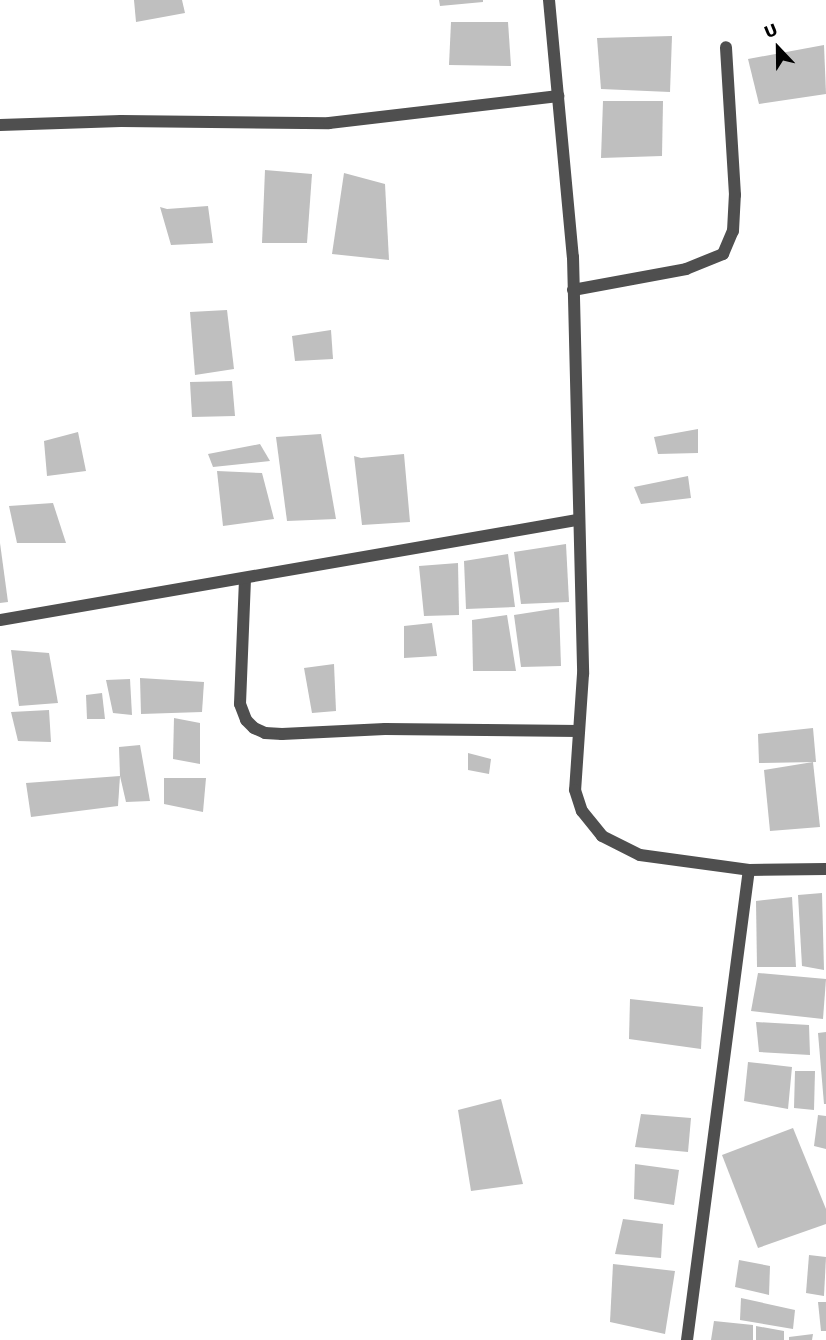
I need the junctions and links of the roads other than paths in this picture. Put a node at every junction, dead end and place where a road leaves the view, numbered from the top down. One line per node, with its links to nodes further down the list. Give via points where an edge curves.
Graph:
1 (549, 0): 3 (street)
2 (726, 47): 5 (street, via 735,195 733,231 723,254 686,269)
3 (558, 96): 4 (street, via 329,123 121,121); 5 (street)
4 (0, 125)
5 (573, 290): 6 (street)
6 (577, 520): 7 (street); 9 (street, via 583,674)
7 (245, 579): 8 (street); 9 (street, via 240,704 254,728 282,734 385,729)
8 (0, 620)
9 (579, 731): 11 (street, via 575,790 582,811 602,836 640,855)
10 (826, 869): 11 (street)
11 (748, 870): 12 (street)
12 (687, 1340)

